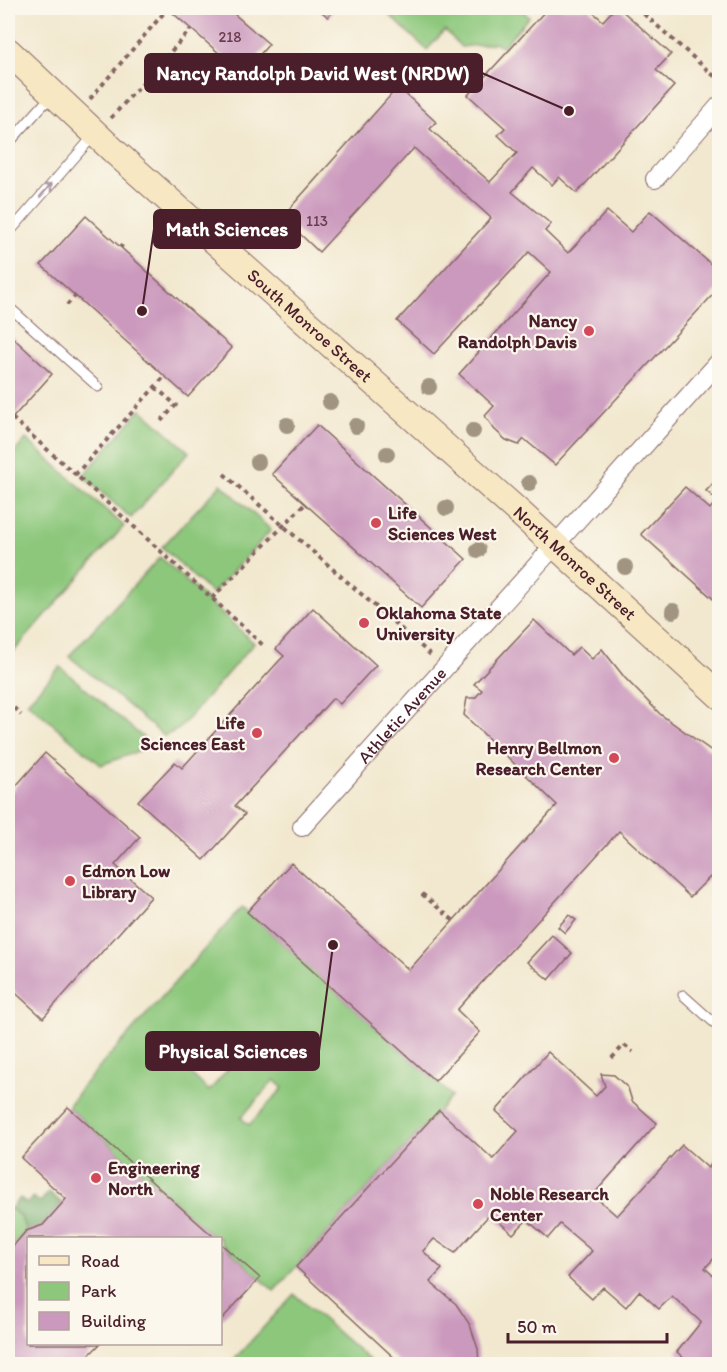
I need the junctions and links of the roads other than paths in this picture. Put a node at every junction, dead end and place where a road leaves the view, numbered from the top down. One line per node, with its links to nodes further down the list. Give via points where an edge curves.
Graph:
1 (8, 51): 2 (street, South Monroe Street)
2 (53, 93): 4 (street, South Monroe Street); 5 (lane)
3 (720, 105): 6 (street)
4 (102, 127): 7 (lane, one-way to 4); 11 (street, South Monroe Street)
5 (8, 144)
6 (655, 178)
7 (8, 234)
8 (8, 306): 10 (lane)
9 (720, 361): 12 (street, Athletic Avenue)
10 (98, 387)
11 (426, 432): 12 (street, North Monroe Street)
12 (555, 545): 13 (street, North Monroe Street); 14 (street, Athletic Avenue)
13 (720, 696)
14 (302, 827)
15 (683, 995): 16 (lane)
16 (720, 1028)

